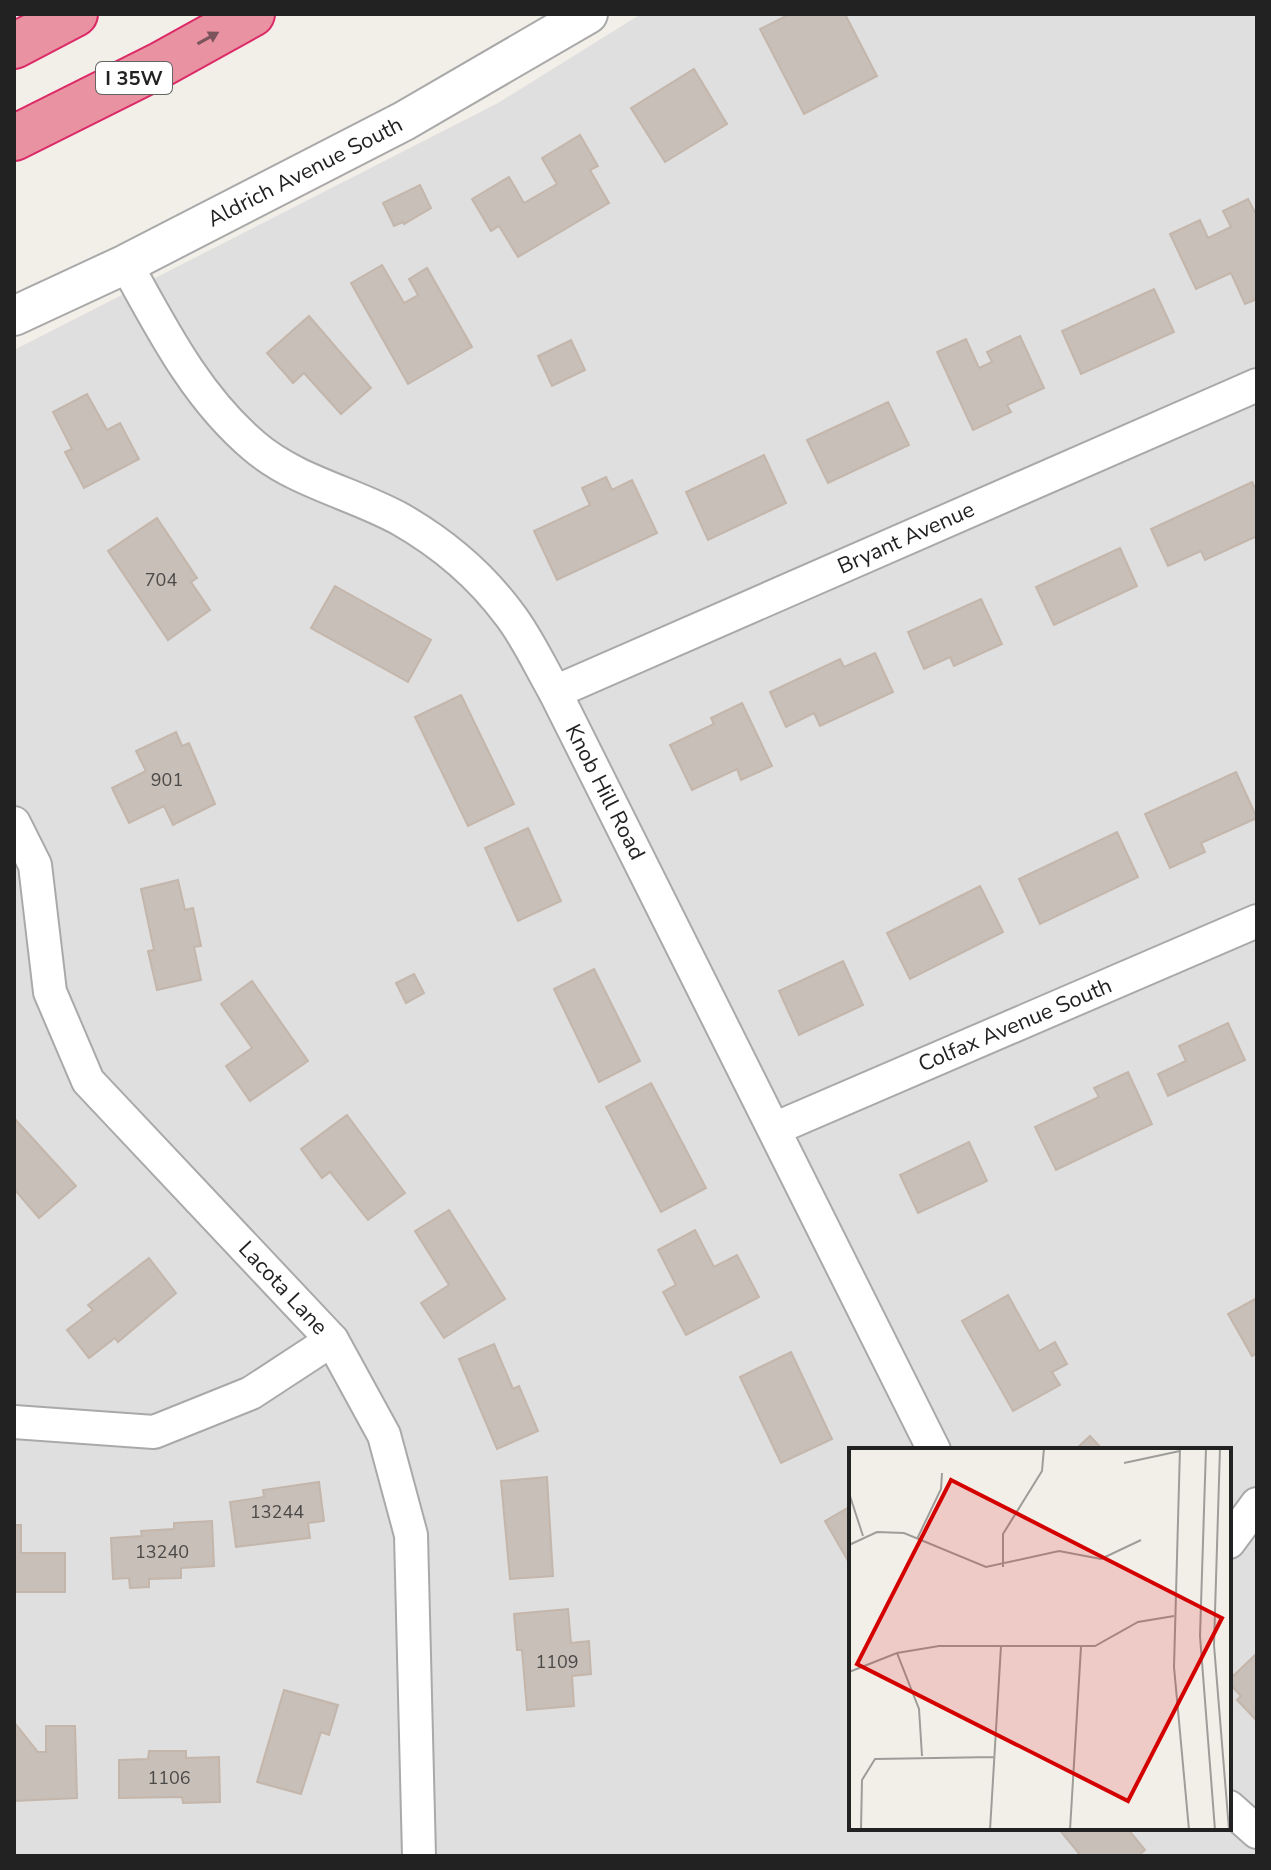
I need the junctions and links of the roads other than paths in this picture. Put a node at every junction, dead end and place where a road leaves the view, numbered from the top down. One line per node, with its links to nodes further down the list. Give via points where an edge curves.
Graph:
1 (75, 14): 4 (highway)
2 (252, 14): 5 (highway, I 35W, one-way to 2)
3 (588, 14): 6 (street, Aldrich Avenue South, via 404,121)
4 (14, 46)
5 (14, 138)
6 (126, 264): 7 (street, Aldrich Avenue South); 9 (street, Knob Hill Road, via 190,375 224,418 256,449 296,473 400,519 465,563 510,615)
7 (14, 316)
8 (1257, 385): 9 (street, Bryant Avenue)
9 (555, 692): 12 (street, Knob Hill Road)
10 (14, 823): 13 (street, Lacota Lane, via 35,865 50,992 88,1081)
11 (1257, 921): 12 (street, Colfax Avenue South)
12 (774, 1129): 15 (street, Knob Hill Road)
13 (332, 1340): 14 (street, via 251,1393 154,1432); 20 (street, Lacota Lane, via 384,1435 411,1535)
14 (14, 1422)
15 (933, 1448)
16 (1257, 1504): 17 (street)
17 (1231, 1539)
18 (1231, 1809): 19 (street)
19 (1257, 1832)
20 (419, 1856)

